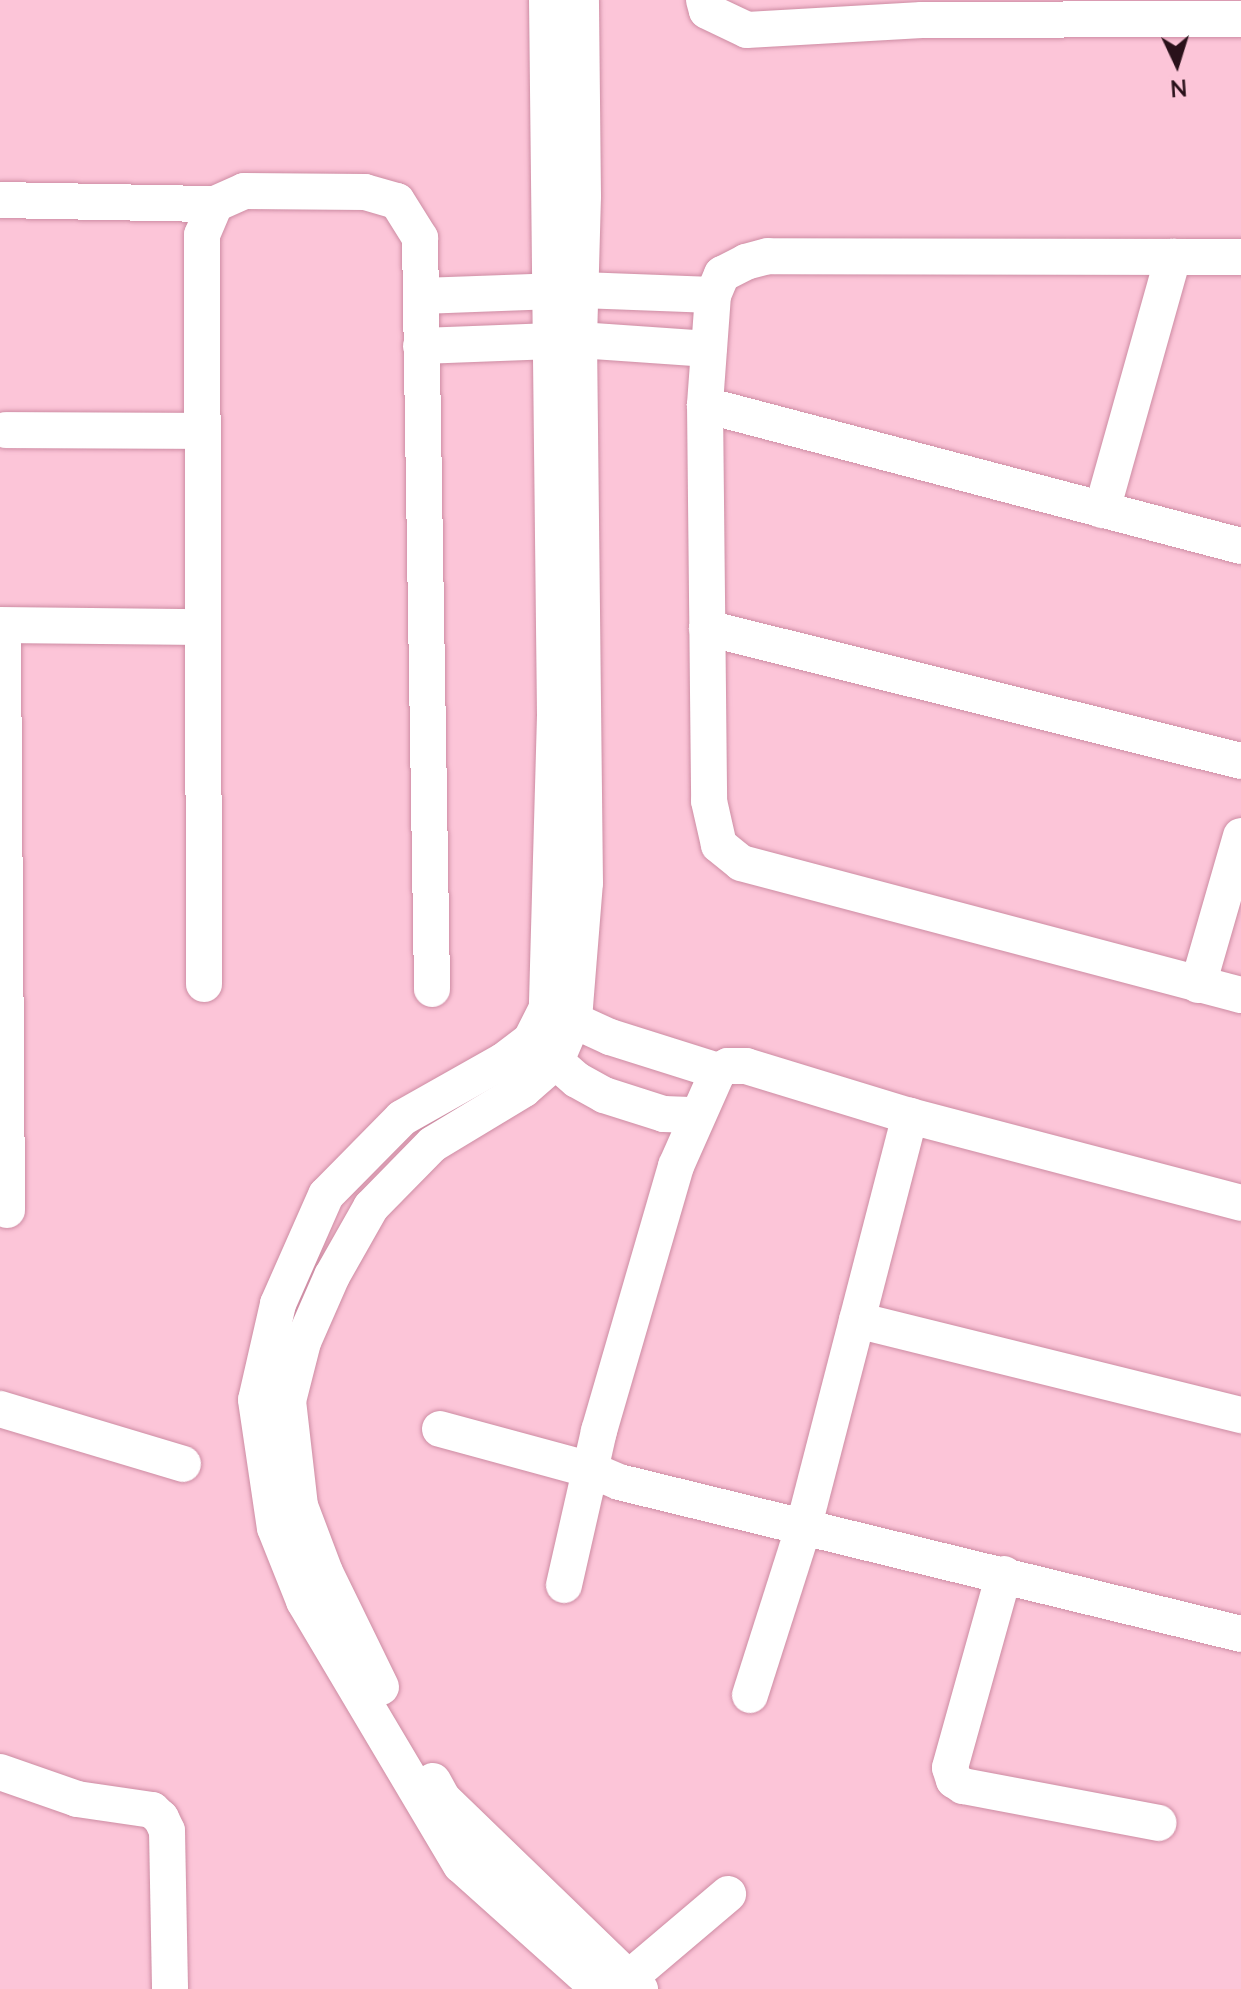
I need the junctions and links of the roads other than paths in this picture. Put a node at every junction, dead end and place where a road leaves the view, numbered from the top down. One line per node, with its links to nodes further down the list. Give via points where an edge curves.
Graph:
1 (547, 0): 11 (street)
2 (581, 0): 11 (street)
3 (704, 0): 5 (street, via 707,11 747,30)
4 (1130, 9): 5 (street); 6 (street)
5 (921, 10)
6 (1241, 19)
7 (0, 200): 8 (street)
8 (215, 204): 13 (street, via 244,191 365,192 397,201 420,238); 19 (street, via 202,235)
9 (1173, 257): 10 (street); 12 (street, via 768,256 722,274); 20 (street)
10 (1241, 257)
11 (565, 290): 12 (street); 13 (street); 14 (street)
12 (713, 295): 16 (street)
13 (421, 296): 15 (street)
14 (564, 340): 15 (street); 16 (street); 32 (street, via 585,883)
15 (421, 346): 30 (street)
16 (709, 349): 17 (street)
17 (705, 405): 20 (street); 24 (street)
18 (6, 430): 19 (street)
19 (202, 431): 23 (street)
20 (1102, 510): 21 (street)
21 (1241, 546)
22 (0, 626): 23 (street); 27 (street)
23 (203, 627): 28 (street)
24 (707, 628): 25 (street); 29 (street, via 709,801 719,845 741,863)
25 (1241, 761)
26 (1241, 836): 29 (street)
27 (2, 842): 38 (street)
28 (204, 984)
29 (1198, 985): 31 (street)
30 (432, 989)
31 (1241, 995)
32 (560, 1014): 33 (street); 34 (street, via 623,1042)
33 (544, 1051): 35 (street, via 604,1095 664,1114); 53 (street, via 503,1061 402,1118 326,1195 278,1304 256,1400 275,1528 304,1601 461,1865)
34 (718, 1071): 35 (street); 36 (street, via 746,1066)
35 (697, 1115): 44 (street, via 676,1166)
36 (910, 1116): 37 (street); 39 (street)
37 (1241, 1203)
38 (7, 1210)
39 (857, 1320): 41 (street); 45 (street)
40 (0, 1409): 43 (street)
41 (1241, 1415)
42 (440, 1429): 44 (street)
43 (183, 1464)
44 (591, 1470): 45 (street, via 619,1482); 47 (street)
45 (803, 1529): 46 (street); 49 (street)
46 (1004, 1574): 48 (street); 51 (street, via 950,1768 954,1780 963,1786)
47 (564, 1585)
48 (1241, 1634)
49 (750, 1695)
50 (0, 1772): 54 (street, via 77,1799 152,1810 161,1818 167,1831)
51 (1159, 1823)
52 (728, 1894): 53 (street)
53 (623, 1985)
54 (170, 1989)

